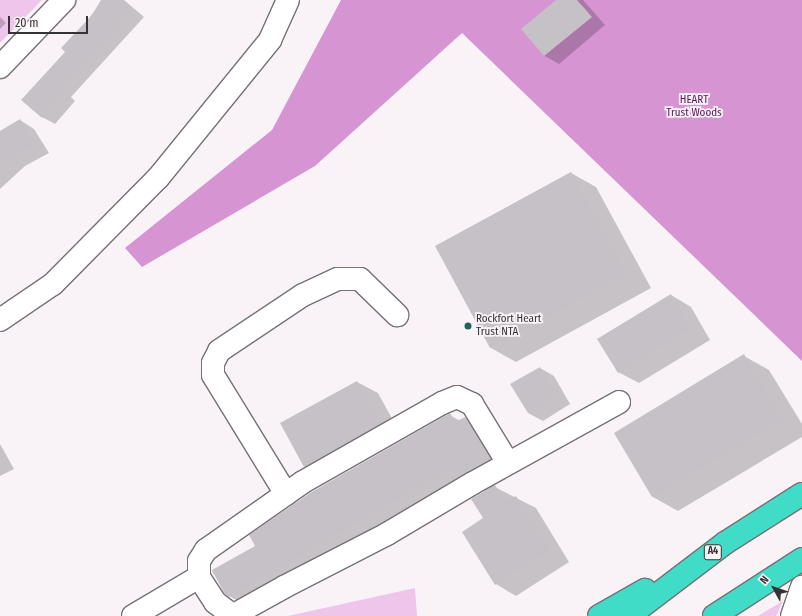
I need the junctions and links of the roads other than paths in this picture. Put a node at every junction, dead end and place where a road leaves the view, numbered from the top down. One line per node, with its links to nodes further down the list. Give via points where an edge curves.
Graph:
1 (64, 0): 3 (street)
2 (288, 0): 5 (street, via 270,40 158,178 53,284)
3 (0, 67)
4 (397, 315): 8 (street, via 360,279 338,279 303,295 219,351 213,363 213,375)
5 (0, 320)
6 (619, 402): 7 (street)
7 (508, 463): 8 (street, via 472,404 457,398 442,403); 15 (street, via 387,534)
8 (286, 494): 12 (street, via 206,550 199,561)
9 (802, 494): 10 (highway, A4)
10 (725, 543): 16 (highway); 17 (highway, A4)
11 (802, 559): 18 (highway)
12 (199, 577): 14 (street); 15 (street, via 215,602)
13 (802, 587): 19 (street)
14 (133, 616)
15 (232, 616)
16 (599, 616)
17 (629, 616)
18 (714, 616)
19 (792, 616)

